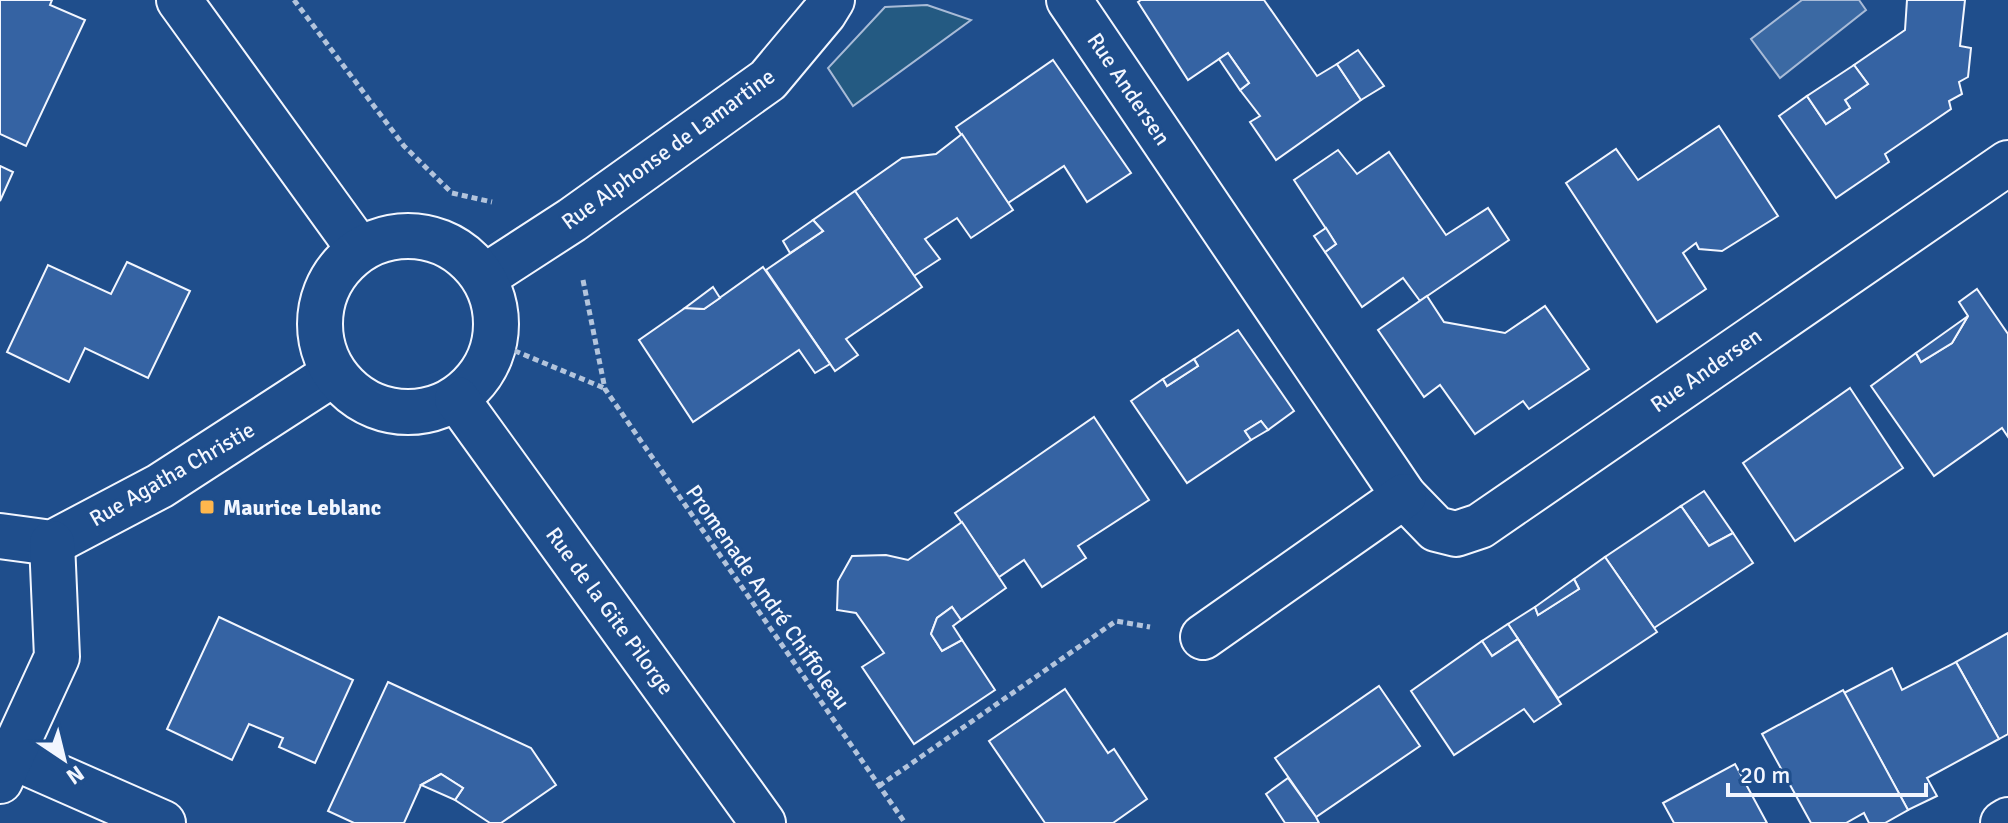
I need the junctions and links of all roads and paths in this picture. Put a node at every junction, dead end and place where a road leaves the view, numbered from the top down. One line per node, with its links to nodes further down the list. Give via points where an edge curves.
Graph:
1 (179, 0): 7 (street)
2 (294, 0): 6 (path, via 404,146 452,193)
3 (832, 0): 6 (street, Rue Alphonse de Lamartine, via 768,80)
4 (1069, 0): 13 (street, Rue Andersen)
5 (2008, 163): 13 (street, Rue Andersen, via 1480,526 1456,534 1436,529)
6 (572, 220): 8 (street, Rue Alphonse de Lamartine); 11 (path)
7 (359, 249): 8 (street, via 392,236 428,237 459,251); 10 (street, via 334,274 320,307 320,342)
8 (484, 277): 9 (street, via 496,308)
9 (496, 343): 11 (path); 12 (street, via 482,375)
10 (333, 374): 12 (street, via 358,398 390,412 425,412); 15 (street, Rue Agatha Christie, via 160,486)
11 (605, 389): 18 (path, Promenade André Chiffoleau)
12 (457, 399): 21 (street, Rue de la Gite Pilorge)
13 (1404, 496): 16 (street)
14 (0, 536): 15 (street)
15 (52, 543): 17 (street, via 57,657)
16 (1203, 637): 18 (path, via 1116,621)
17 (6, 769): 20 (street)
18 (879, 786): 22 (path, Promenade André Chiffoleau)
19 (2008, 820): 23 (street)
20 (163, 823)
21 (763, 823)
22 (905, 823)
23 (2003, 823)

